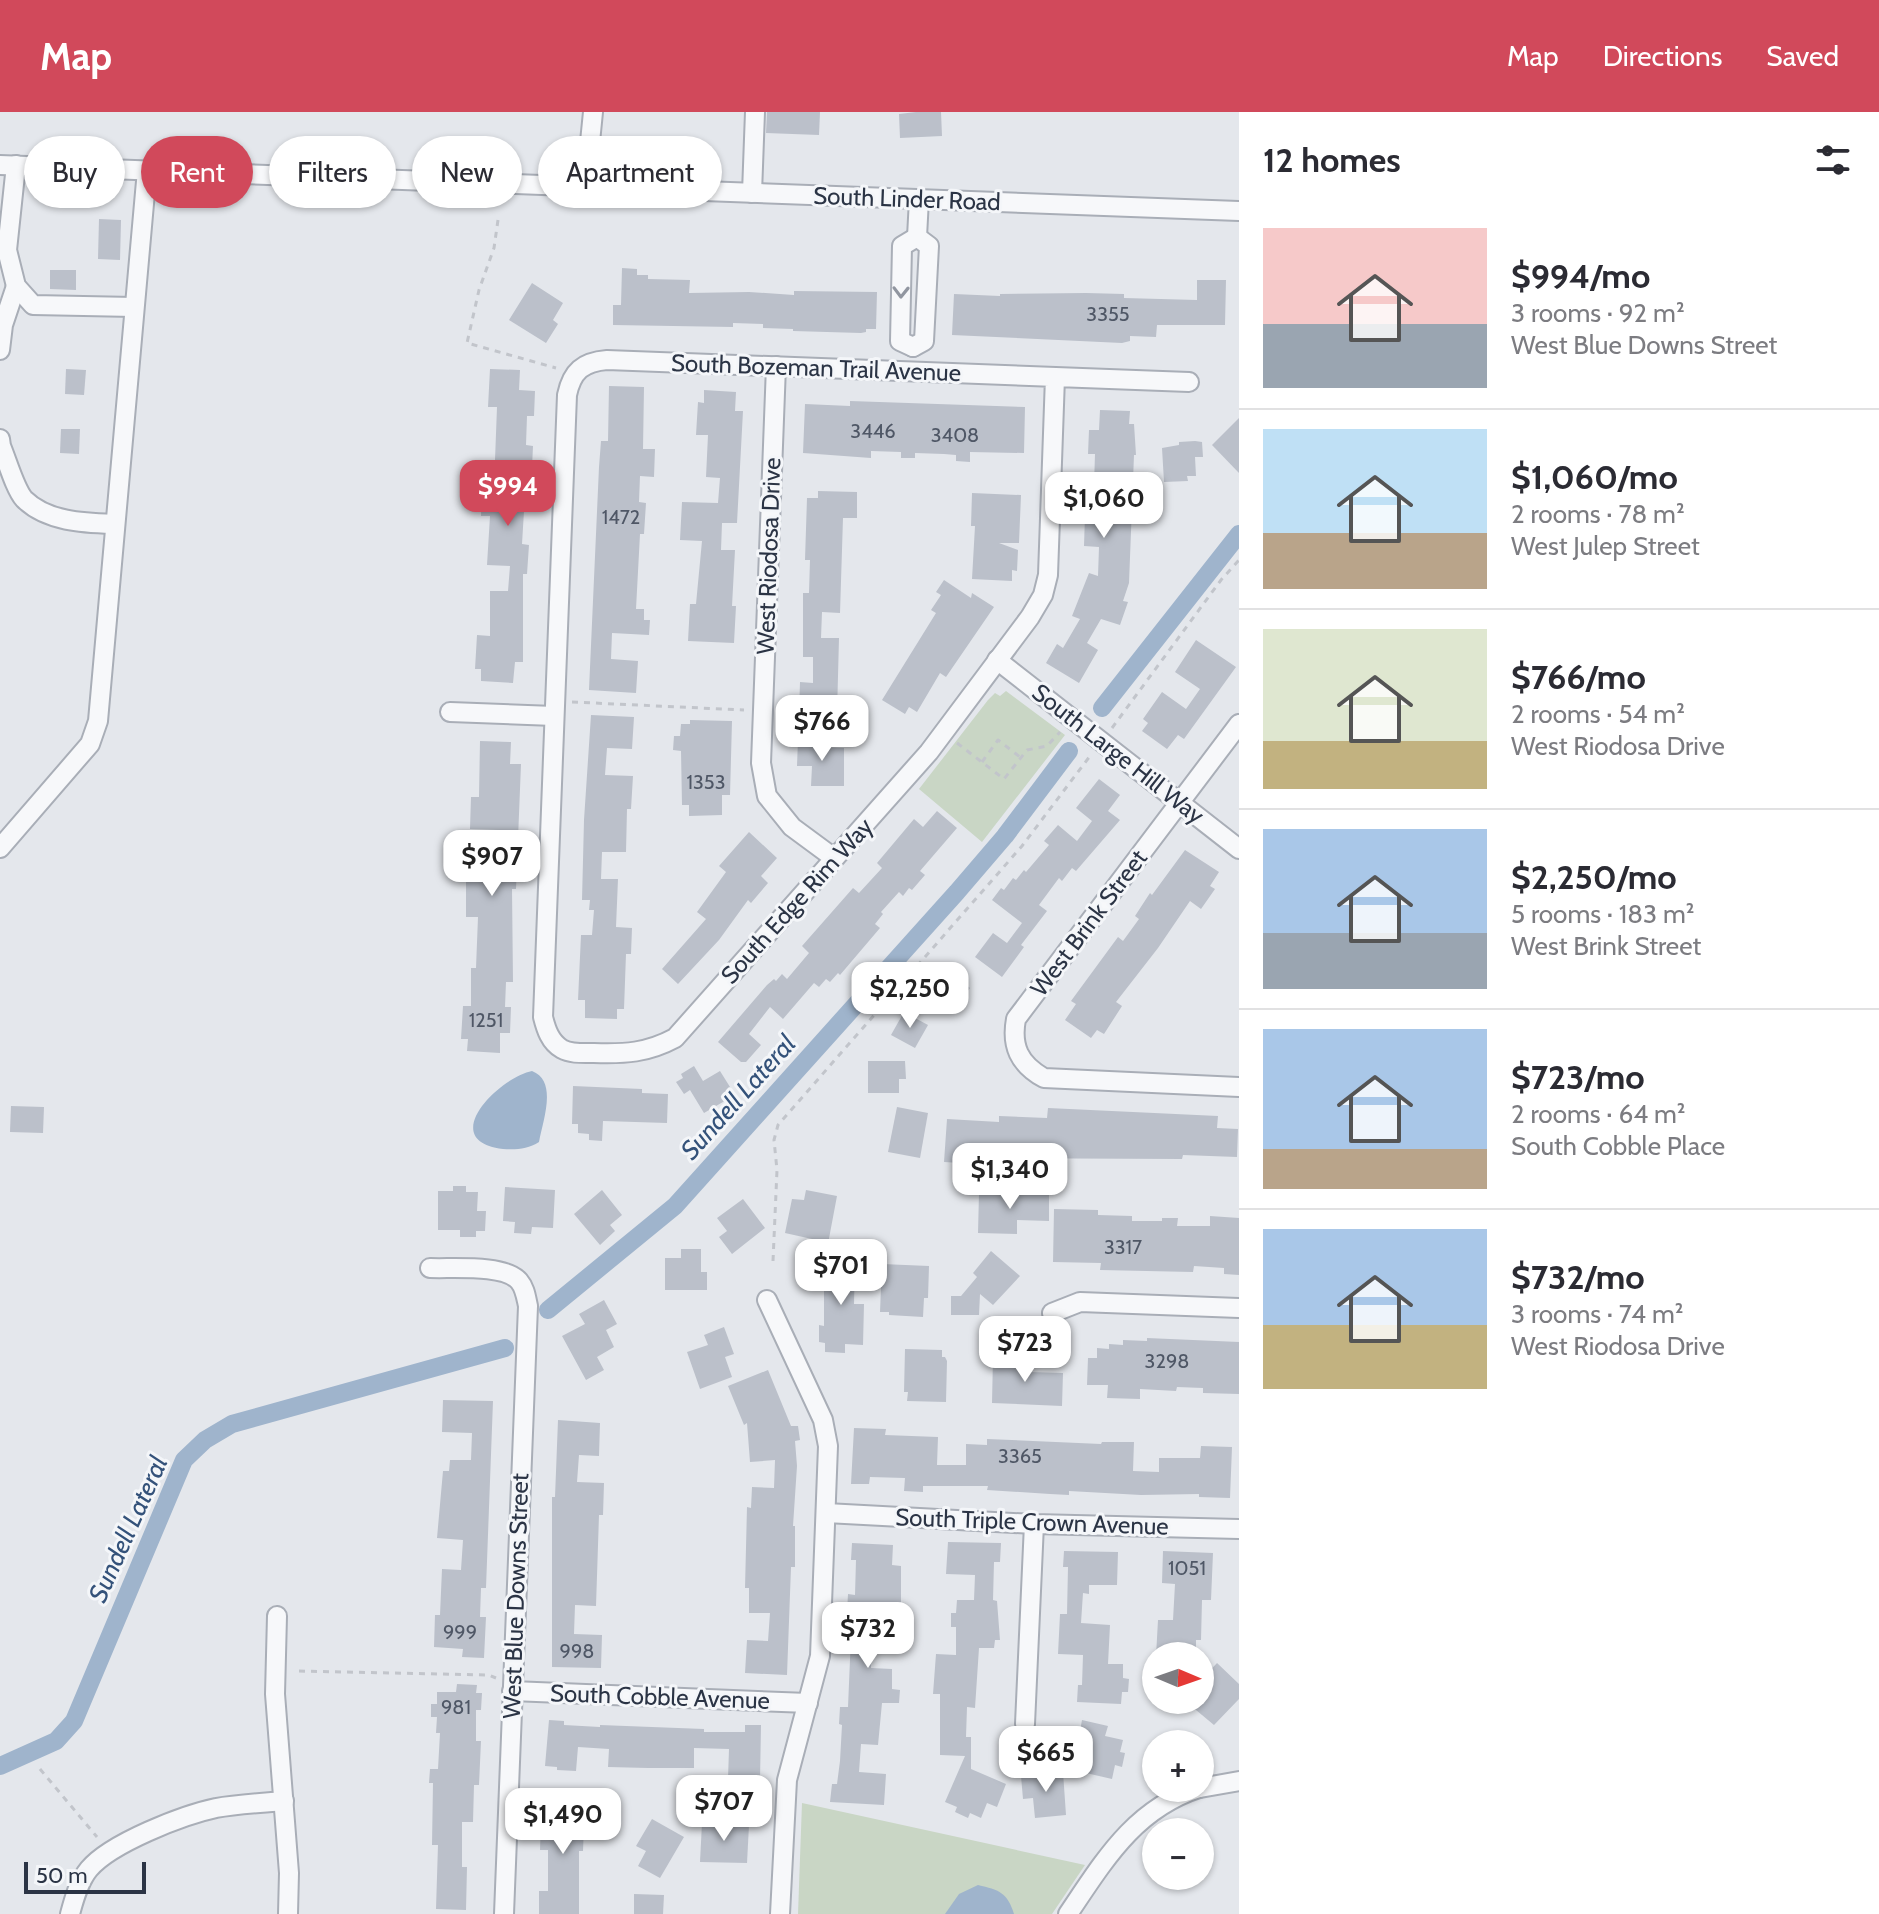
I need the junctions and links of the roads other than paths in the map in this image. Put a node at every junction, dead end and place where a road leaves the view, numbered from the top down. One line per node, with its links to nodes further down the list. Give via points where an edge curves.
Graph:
1 (593, 112): 3 (street)
2 (755, 112): 9 (street)
3 (591, 136)
4 (8, 165): 5 (street, South Linder Road); 14 (street, via 7,250)
5 (141, 170)
6 (253, 174): 7 (street, South Linder Road)
7 (538, 185)
8 (722, 192): 9 (street, South Linder Road)
9 (752, 193): 10 (street, South Linder Road)
10 (919, 199): 12 (street, South Linder Road); 13 (street)
11 (143, 208): 15 (street)
12 (1239, 211)
13 (917, 237): 16 (street, via 929,246 924,341); 16 (street, one-way to 16, via 902,246 900,341)
14 (16, 286): 15 (street, via 33,305); 17 (street)
15 (134, 307): 23 (street)
16 (913, 347): 19 (street)
17 (0, 350)
18 (776, 366): 19 (street, South Bozeman Trail Avenue); 26 (street, South Bozeman Trail Avenue, via 592,361 570,380); 31 (street, West Riodosa Drive, via 761,763 767,796 792,827)
19 (912, 372): 20 (street, South Bozeman Trail Avenue)
20 (1055, 377): 21 (street, South Bozeman Trail Avenue); 24 (street, South Edge Rim Way, via 1048,575 1030,617)
21 (1189, 382)
22 (0, 439): 23 (street, via 23,498 49,515)
23 (114, 524): 29 (street, via 98,721 90,744)
24 (997, 660): 28 (street, South Large Hill Way); 31 (street, South Edge Rim Way, via 929,752)
25 (450, 712): 26 (street)
26 (554, 716): 31 (street, South Edge Rim Way, via 543,1017 553,1041 570,1052 631,1054 675,1038)
27 (1239, 724): 28 (street, West Brink Street)
28 (1181, 803): 30 (street, South Large Hill Way); 32 (street, West Brink Street, via 1016,1019 1013,1036 1024,1063 1044,1078)
29 (0, 848)
30 (1239, 849)
31 (834, 858)
32 (1239, 1087)
33 (430, 1268): 41 (street, West Blue Downs Street, via 507,1274 519,1281 528,1306)
34 (767, 1300): 37 (street, via 827,1433)
35 (1239, 1308): 36 (street, via 1080,1302)
36 (1052, 1313)
37 (826, 1513): 38 (street, South Triple Crown Avenue); 42 (street, via 820,1656)
38 (1034, 1524): 39 (street, South Triple Crown Avenue); 43 (street)
39 (1239, 1529)
40 (277, 1616): 46 (street, via 275,1694)
41 (506, 1686): 42 (street, South Cobble Avenue); 50 (street, West Blue Downs Street)
42 (808, 1703): 51 (street, via 787,1780)
43 (1025, 1724)
44 (1239, 1781): 45 (street)
45 (1214, 1785)
46 (284, 1801): 48 (street, via 220,1807 125,1843 88,1871); 49 (street)
47 (1169, 1802): 52 (street, via 1119,1840)
48 (70, 1914)
49 (288, 1914)
50 (504, 1914)
51 (780, 1914)
52 (1068, 1914)

